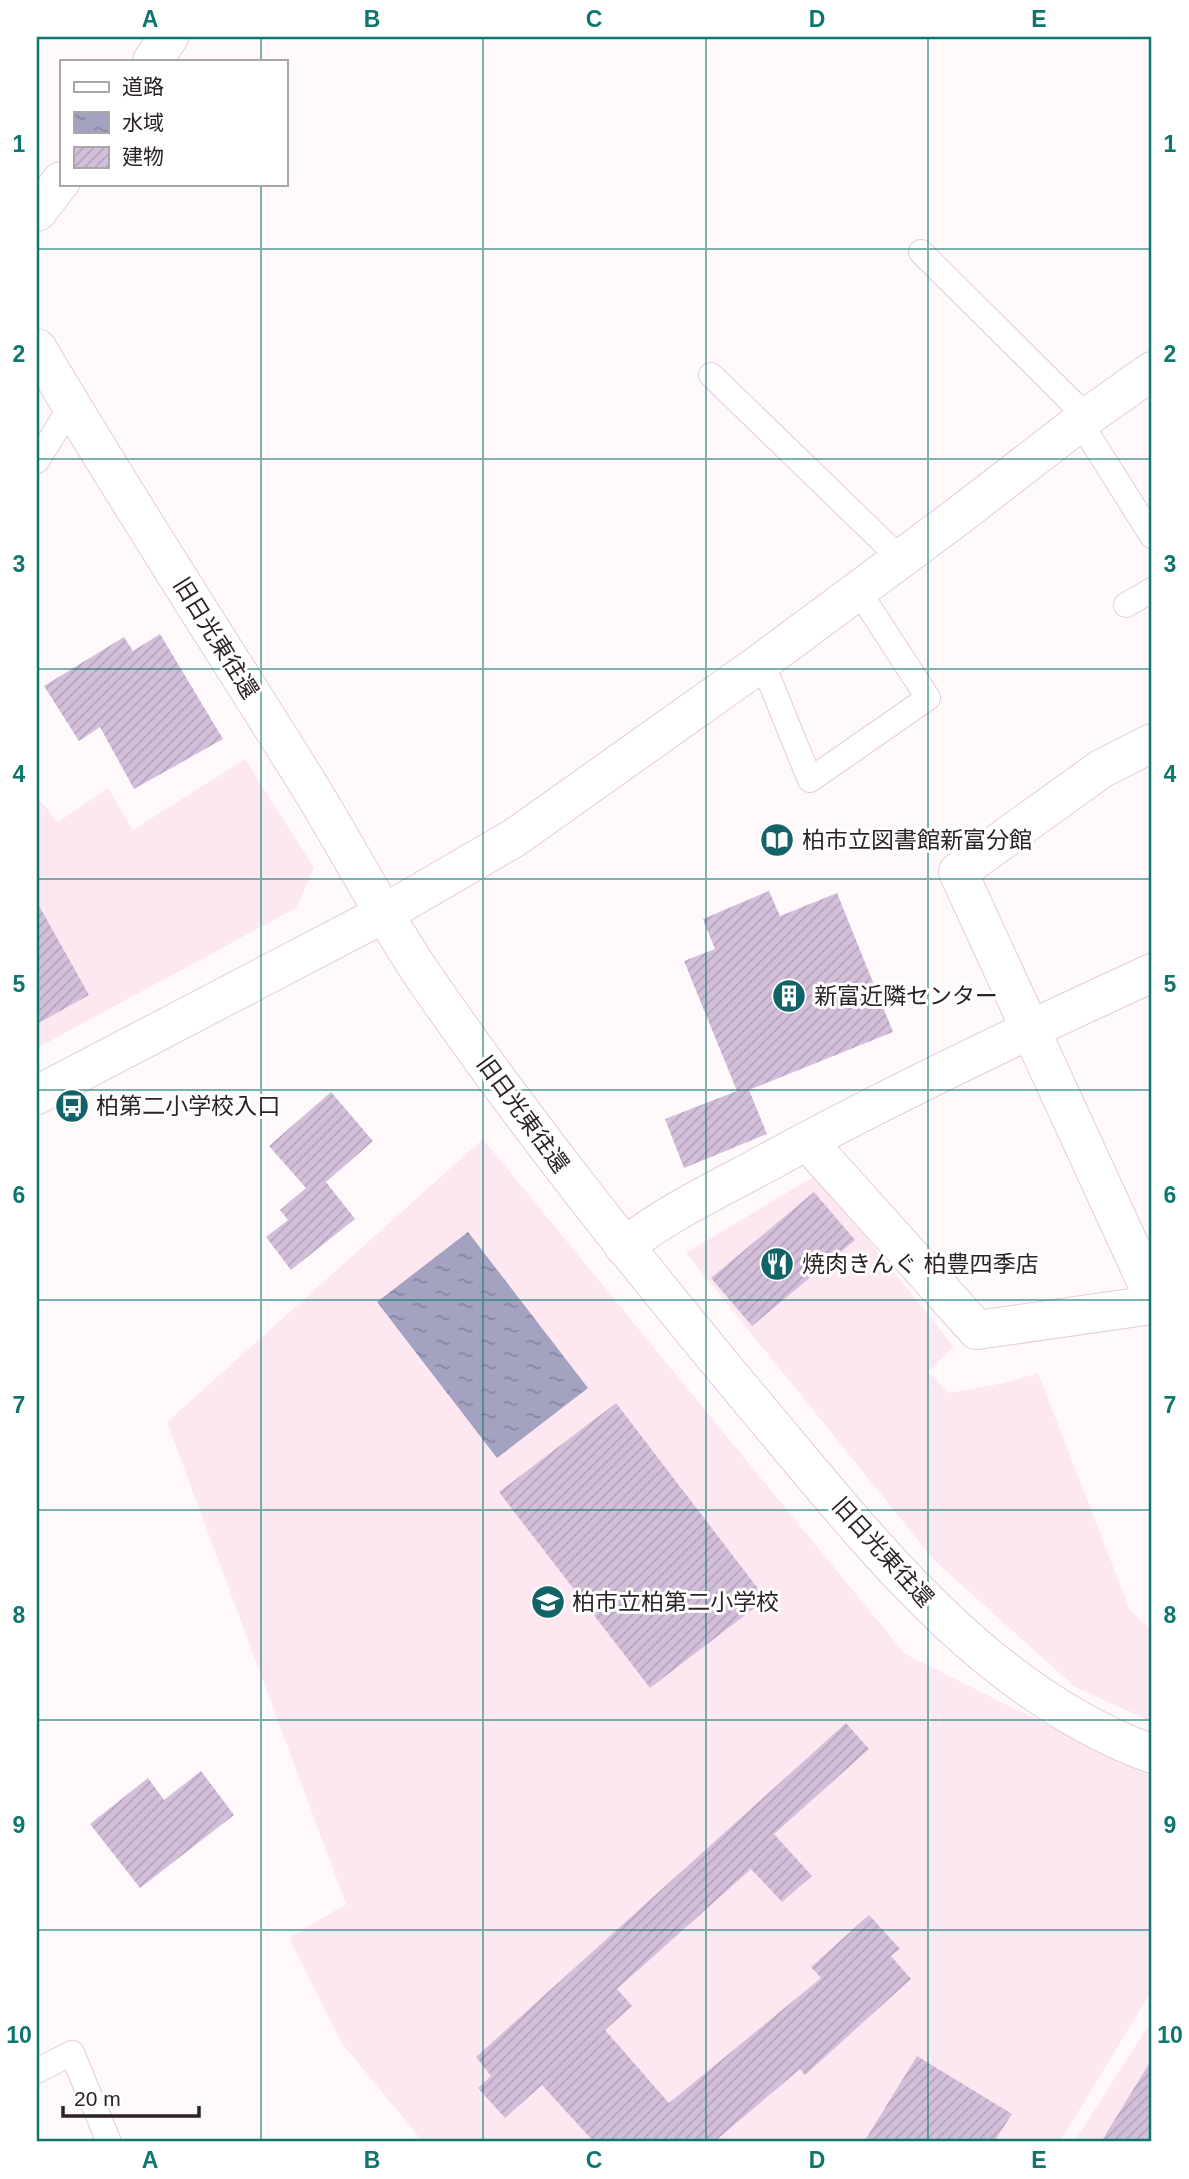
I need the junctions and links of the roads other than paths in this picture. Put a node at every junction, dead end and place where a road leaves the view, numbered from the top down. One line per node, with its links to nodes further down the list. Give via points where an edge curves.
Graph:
1 (169, 37): 2 (street)
2 (153, 60)
3 (60, 182): 4 (street)
4 (37, 212)
5 (921, 252): 10 (lane)
6 (37, 348): 9 (street, 旧日光東往還)
7 (711, 375): 13 (lane)
8 (1150, 378): 10 (street)
9 (71, 406): 11 (lane); 19 (street, 旧日光東往還)
10 (1084, 419): 12 (lane); 13 (street)
11 (37, 461)
12 (1152, 536)
13 (901, 558): 14 (street)
14 (858, 590): 17 (street); 17 (lane, via 928,698 810,780)
15 (1152, 590): 16 (lane)
16 (1126, 605)
17 (762, 662): 19 (street, via 514,838)
18 (1152, 743): 21 (street, via 1101,769 958,872)
19 (385, 913): 22 (street); 24 (street, 旧日光東往還, via 492,1072)
20 (1152, 972): 21 (street)
21 (1030, 1029): 23 (street); 25 (street)
22 (37, 1095)
23 (807, 1141): 24 (street, via 648,1228); 26 (street, via 977,1330)
24 (624, 1247): 27 (street, 旧日光東往還, via 924,1599 975,1646 1030,1687 1080,1720)
25 (1152, 1294)
26 (1152, 1305)
27 (1152, 1755)
28 (37, 2071): 29 (lane, via 72,2053)
29 (109, 2142)

